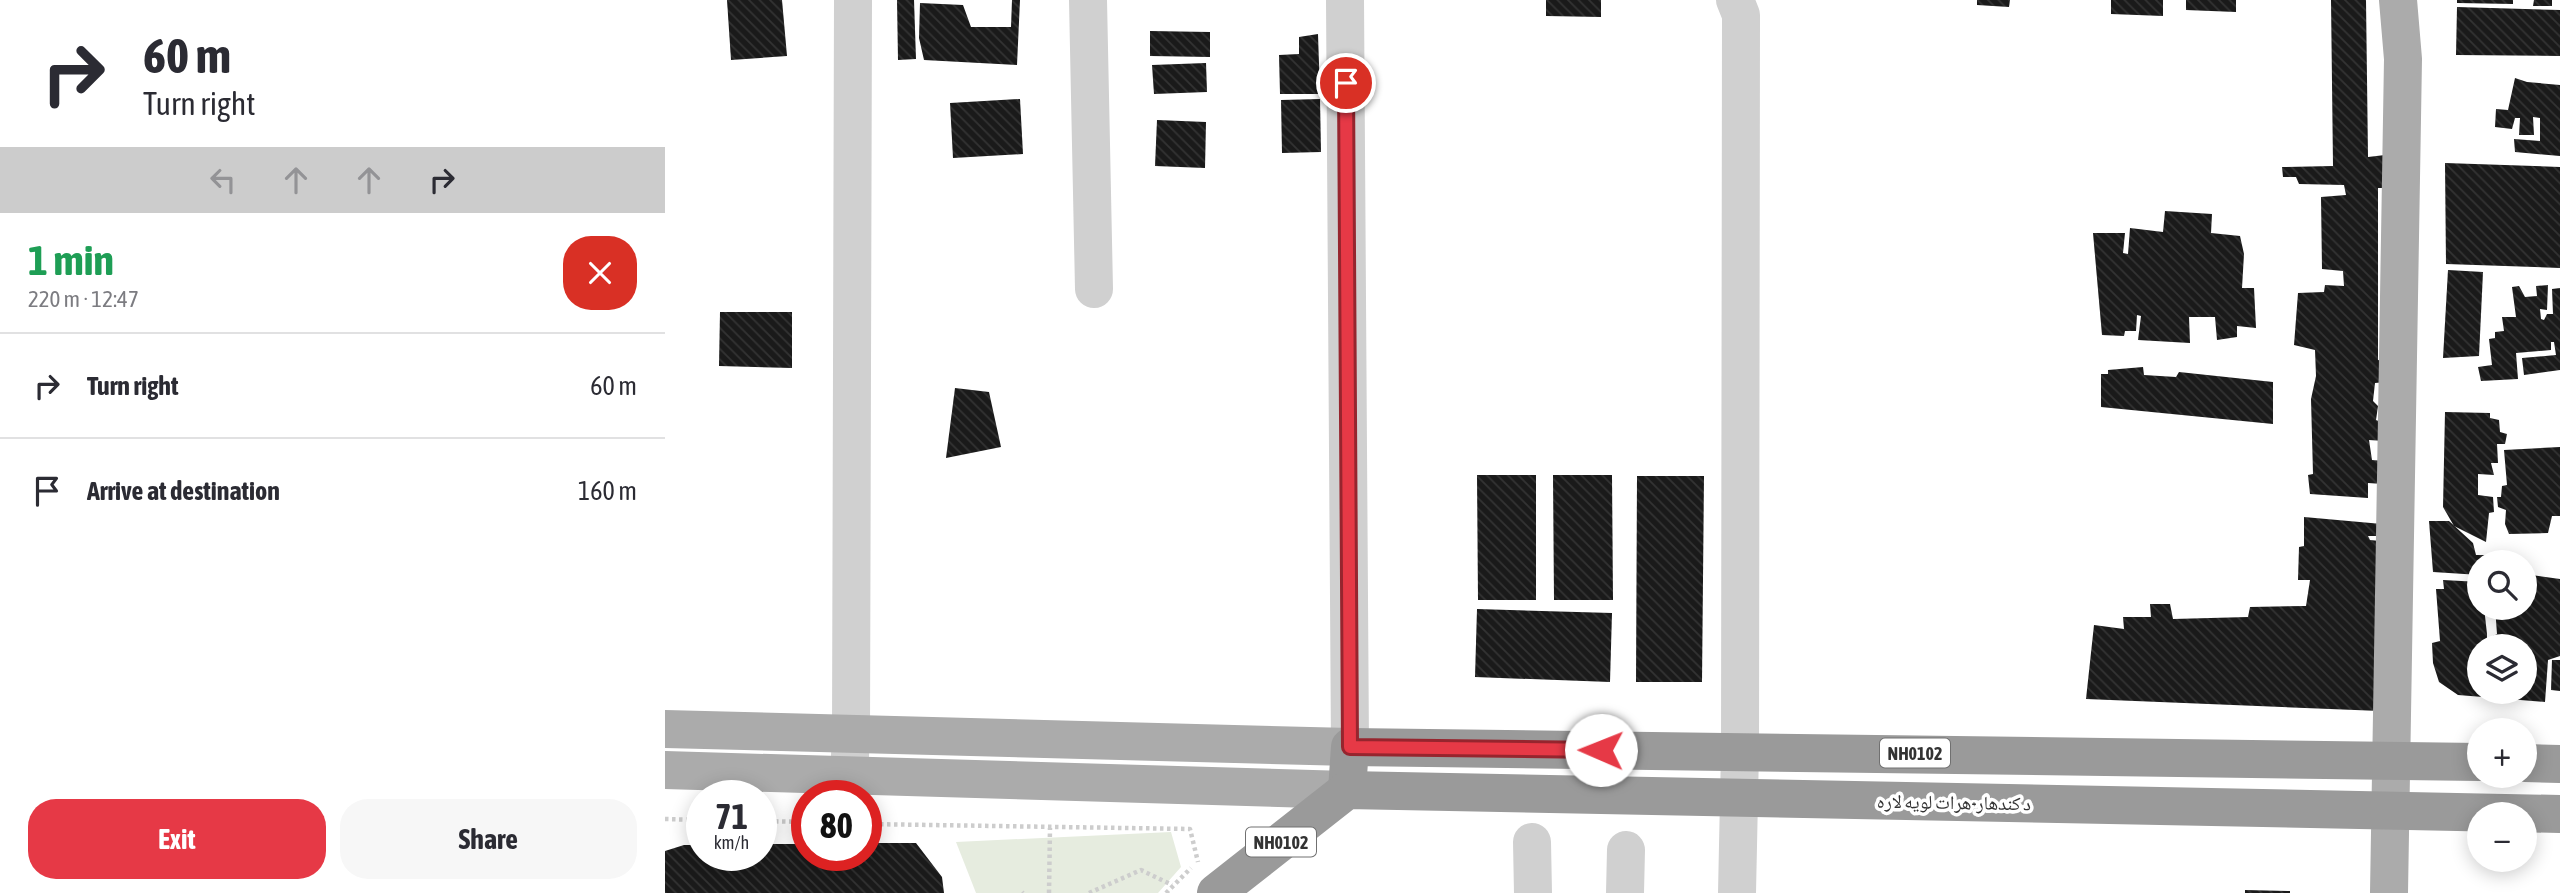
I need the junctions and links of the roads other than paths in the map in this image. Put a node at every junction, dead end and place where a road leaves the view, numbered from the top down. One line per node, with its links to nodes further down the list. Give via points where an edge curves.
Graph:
1 (853, 0): 8 (street)
2 (1088, 0): 6 (street)
3 (1345, 0): 9 (street)
4 (1735, 0): 10 (street, via 1741,15)
5 (2398, 0): 11 (main road, via 2403,59)
6 (1094, 289)
7 (665, 729): 8 (main road)
8 (851, 735): 9 (main road); 16 (street)
9 (1350, 747): 10 (highway, NH0102); 17 (highway)
10 (1740, 751): 11 (highway, NH0102); 18 (street)
11 (2392, 759): 12 (highway, NH0102); 19 (main road)
12 (2467, 762)
13 (2537, 763): 14 (highway)
14 (2560, 764)
15 (665, 770): 16 (main road)
16 (849, 777): 17 (main road)
17 (1347, 790): 18 (highway, د کندهار-هرات لويه لاره); 23 (highway, NH0102)
18 (1739, 798): 19 (highway, د کندهار-هرات لويه لاره); 26 (street)
19 (2391, 809): 20 (highway, د کندهار-هرات لويه لاره); 27 (main road)
20 (2560, 814)
21 (1532, 842): 24 (street)
22 (1626, 850): 25 (street)
23 (1216, 893)
24 (1533, 893)
25 (1625, 893)
26 (1737, 893)
27 (2389, 893)

